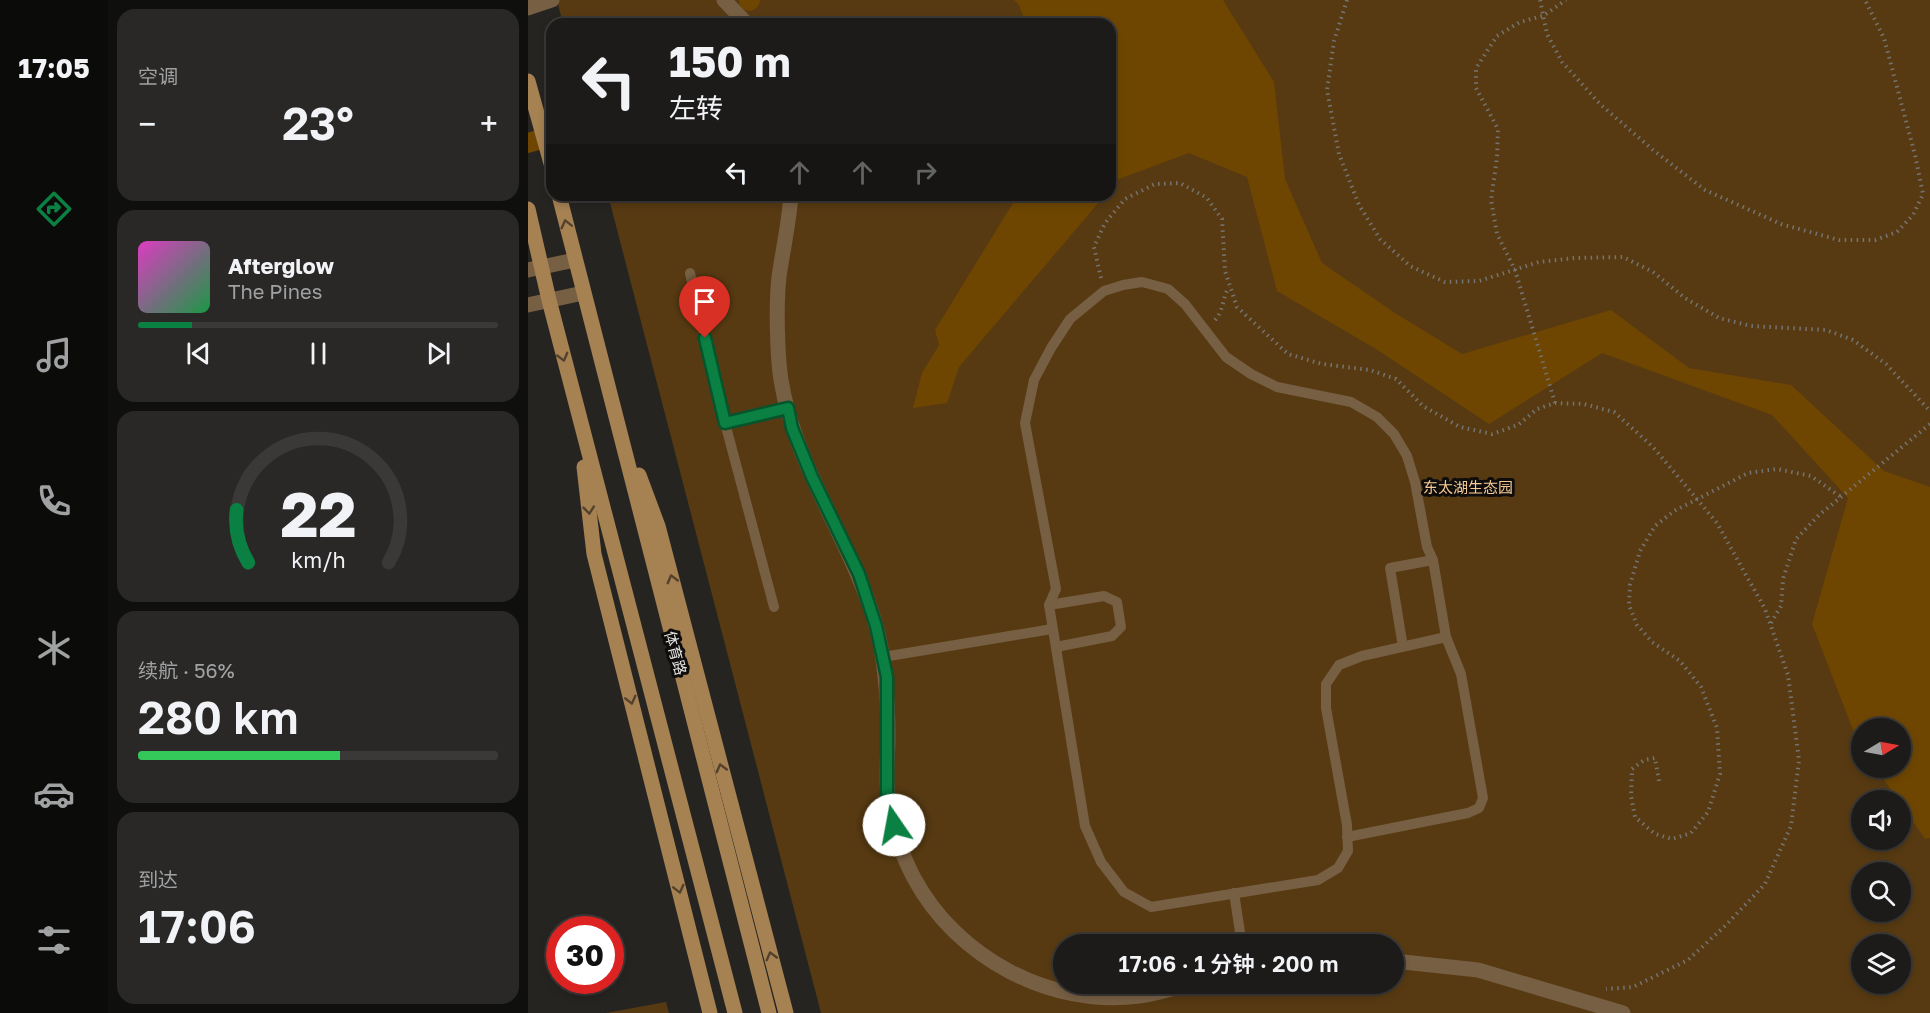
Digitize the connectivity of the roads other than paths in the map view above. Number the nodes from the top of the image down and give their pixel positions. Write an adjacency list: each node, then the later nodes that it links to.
1 (724, 0): 2 (street)
2 (741, 18)
3 (528, 81): 4 (main road)
4 (546, 146)
5 (560, 201): 8 (main road, 体育路, one-way to 5)
6 (791, 201): 15 (street)
7 (528, 209): 9 (main road)
8 (575, 260): 9 (street); 11 (main road, 体育路)
9 (534, 268): 12 (main road)
10 (690, 273): 17 (lane)
11 (583, 293): 12 (street); 14 (main road, 体育路)
12 (549, 300): 13 (street); 16 (main road, one-way to 16)
13 (528, 305)
14 (610, 396): 35 (main road, 体育路); 36 (main road, one-way to 14)
15 (788, 408): 17 (lane); 25 (street)
16 (577, 410): 33 (main road, one-way to 33); 34 (main road)
17 (725, 423): 20 (lane)
18 (1433, 560): 19 (lane); 22 (lane); 23 (lane)
19 (1049, 605): 21 (lane); 24 (lane)
20 (774, 607)
21 (1053, 629): 24 (lane); 25 (lane)
22 (1446, 637): 23 (lane); 26 (lane)
23 (1403, 646): 26 (lane)
24 (1056, 647): 27 (lane)
25 (883, 657): 30 (street)
26 (1347, 837): 27 (lane)
27 (1234, 894): 28 (lane)
28 (1240, 934)
29 (1404, 962): 37 (street)
30 (1053, 988)
31 (1078, 994): 32 (street)
32 (1148, 994)
33 (710, 1013)
34 (735, 1013)
35 (769, 1013)
36 (786, 1013)
37 (1623, 1013)

